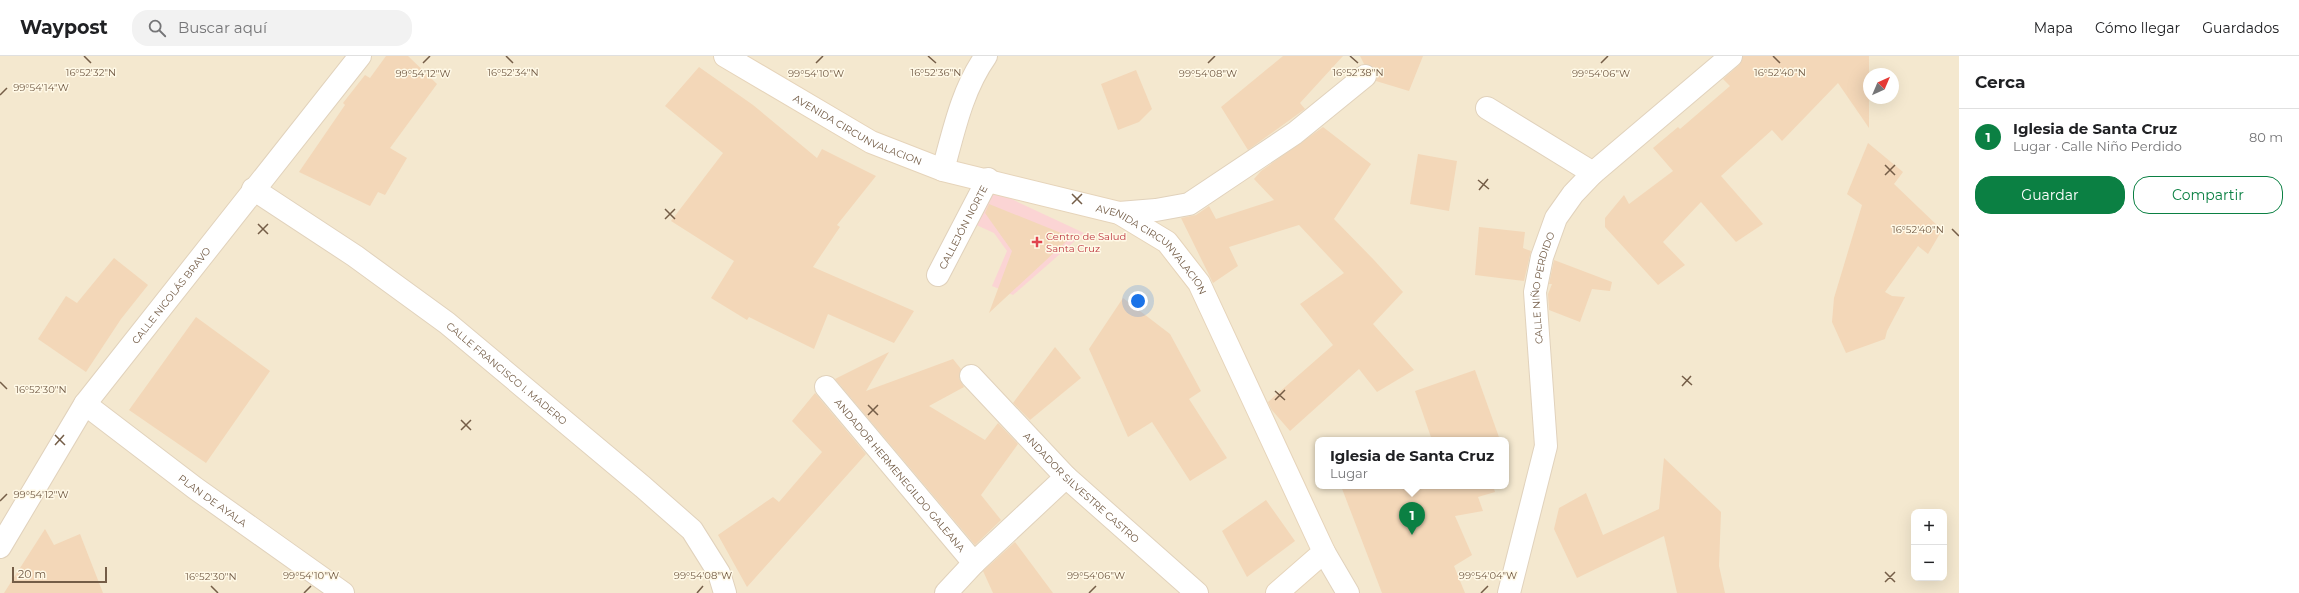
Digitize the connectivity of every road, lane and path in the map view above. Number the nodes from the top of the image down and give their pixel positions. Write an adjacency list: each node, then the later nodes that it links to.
1 (360, 56): 10 (street, CALLE NICOLÁS BRAVO)
2 (725, 56): 7 (street, AVENIDA CIRCUNVALACION)
3 (986, 56): 7 (street)
4 (1731, 56): 8 (street, CALLE NIÑO PERDIDO)
5 (1365, 76): 11 (street)
6 (1487, 108): 8 (street)
7 (943, 170): 9 (street, AVENIDA CIRCUNVALACION)
8 (1593, 173): 26 (street, CALLE NIÑO PERDIDO)
9 (988, 179): 11 (street, AVENIDA CIRCUNVALACION); 12 (street, CALLEJÓN NORTE)
10 (253, 189): 15 (street, CALLE NICOLÁS BRAVO); 21 (street, CALLE FRANCISCO I. MADERO)
11 (1119, 213): 18 (street, AVENIDA CIRCUNVALACION)
12 (938, 275)
13 (971, 376): 16 (street, ANDADOR SILVESTRE CASTRO)
14 (826, 387): 19 (street, ANDADOR HERMENEGILDO GALEANA)
15 (85, 404): 17 (street, CALLE NICOLÁS BRAVO); 20 (street, PLAN DE AYALA)
16 (1066, 477): 19 (street); 23 (street, ANDADOR SILVESTRE CASTRO)
17 (0, 548)
18 (1324, 552): 24 (street); 25 (street)
19 (974, 563): 22 (street)
20 (343, 593)
21 (725, 593)
22 (946, 593)
23 (1198, 593)
24 (1277, 593)
25 (1348, 593)
26 (1509, 593)

